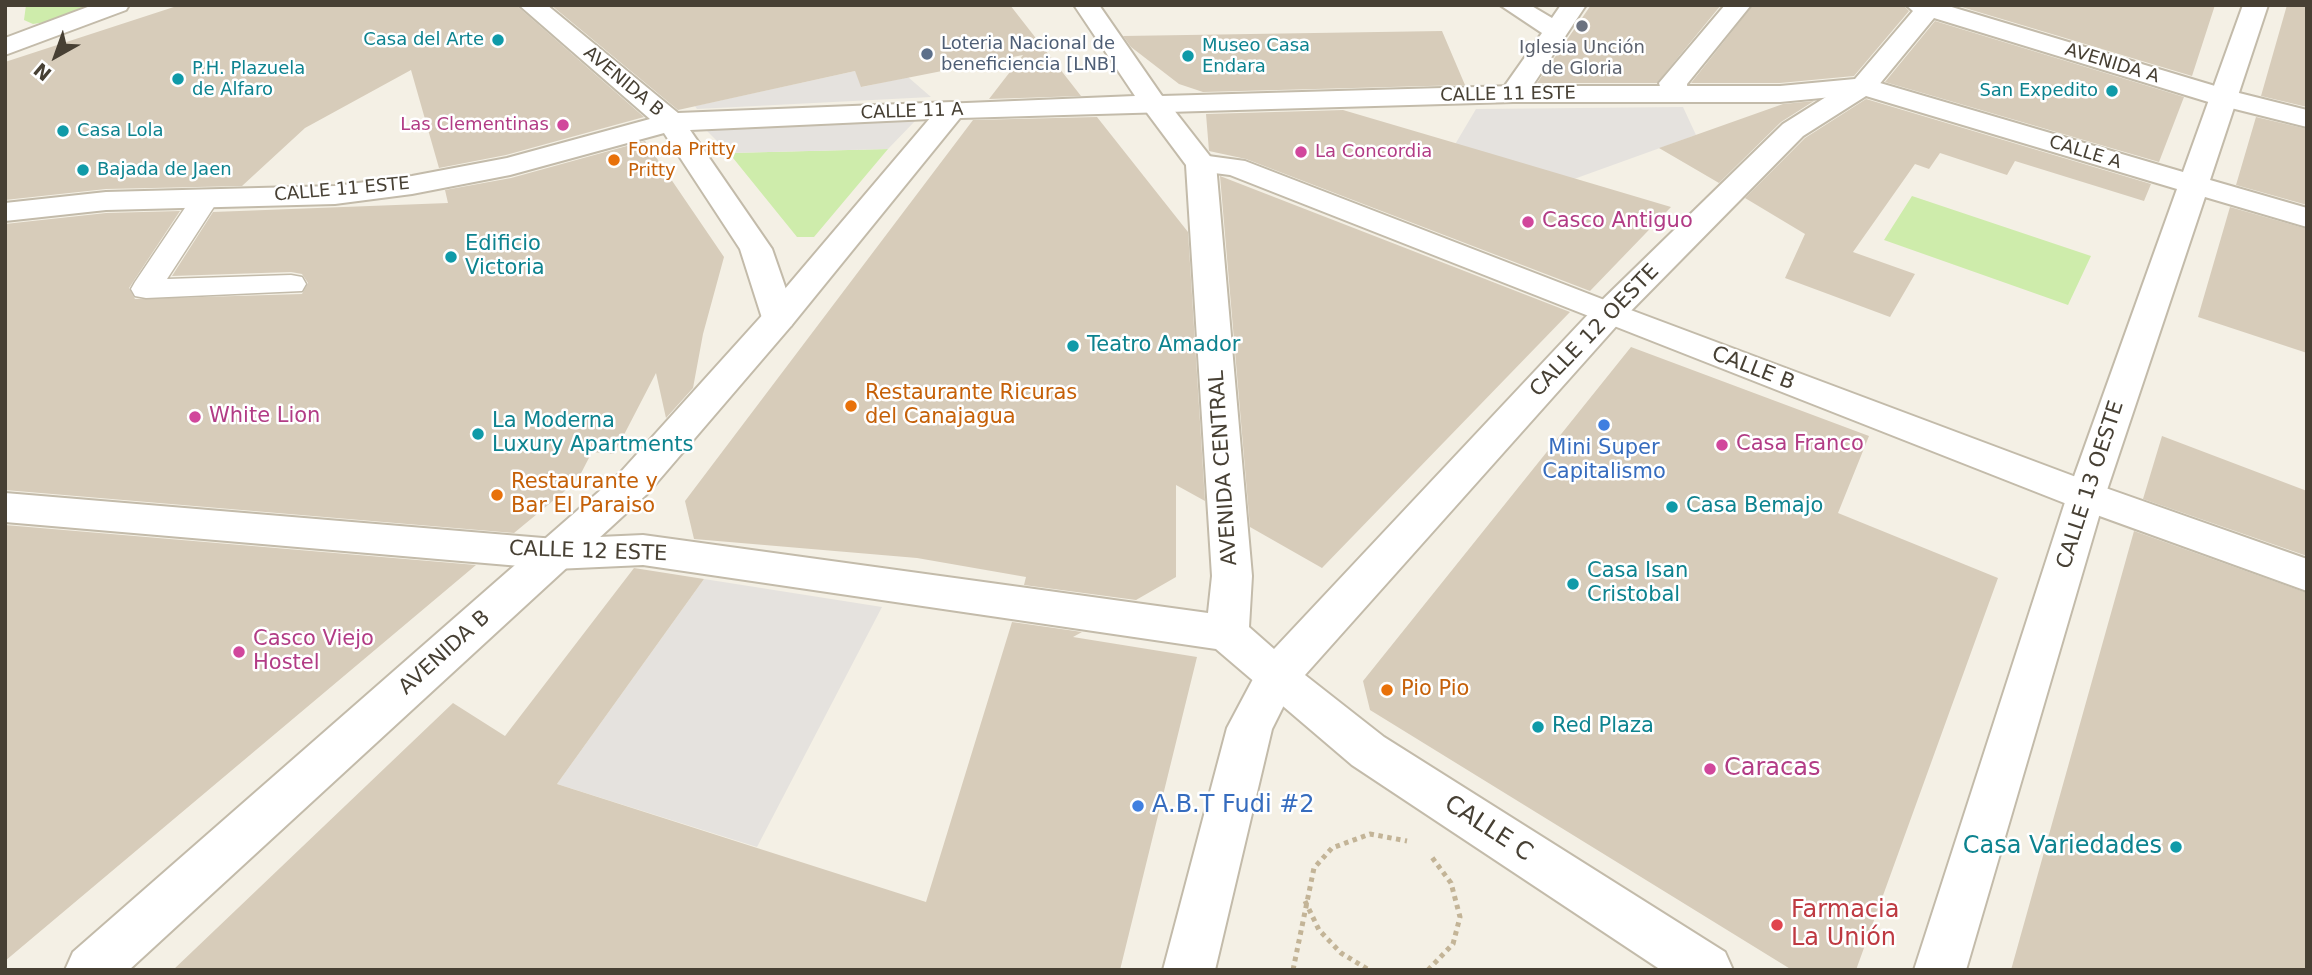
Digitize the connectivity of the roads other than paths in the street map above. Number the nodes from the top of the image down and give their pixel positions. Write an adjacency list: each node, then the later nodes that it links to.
1 (117, 5): 10 (street)
2 (1086, 5): 15 (street)
3 (1512, 5): 9 (street)
4 (1574, 5): 9 (street)
5 (1738, 5): 13 (street)
6 (2256, 5): 14 (street, CALLE 13 OESTE)
7 (533, 6): 18 (street, AVENIDA B)
8 (1926, 7): 11 (street, CALLE 12 OESTE); 14 (street, AVENIDA A)
9 (1554, 30): 12 (street)
10 (5, 47)
11 (1863, 86): 13 (street, CALLE 11 ESTE); 20 (street, CALLE A); 25 (street, CALLE 12 OESTE)
12 (1513, 94): 13 (street, CALLE 11 ESTE); 15 (street, CALLE 11 ESTE)
13 (1674, 94)
14 (2225, 98): 17 (street, AVENIDA A); 20 (street, CALLE 13 OESTE)
15 (1153, 102): 16 (street, CALLE 11 A); 19 (street)
16 (952, 110): 18 (street, CALLE 11 A); 26 (street, AVENIDA B)
17 (2307, 119)
18 (671, 122): 21 (street, CALLE 11 ESTE); 26 (street, AVENIDA B)
19 (1201, 164): 25 (street, CALLE B); 31 (street, AVENIDA CENTRAL)
20 (2193, 185): 23 (street, CALLE A); 27 (street, CALLE 13 OESTE)
21 (205, 199): 22 (street, CALLE 11 ESTE); 24 (lane)
22 (5, 212)
23 (2307, 218)
24 (291, 284)
25 (1608, 314): 27 (street, CALLE B); 32 (street, CALLE 12 OESTE)
26 (779, 318): 29 (street, AVENIDA B)
27 (2086, 496): 30 (street, CALLE B); 36 (street, CALLE 13 OESTE)
28 (5, 507): 29 (street, CALLE 12 ESTE)
29 (555, 554): 31 (street, CALLE 12 ESTE); 33 (street, AVENIDA B)
30 (2307, 575)
31 (1227, 633): 32 (street)
32 (1276, 677): 34 (street); 35 (street, CALLE C)
33 (91, 970)
34 (1189, 970)
35 (1707, 970)
36 (1940, 970)

